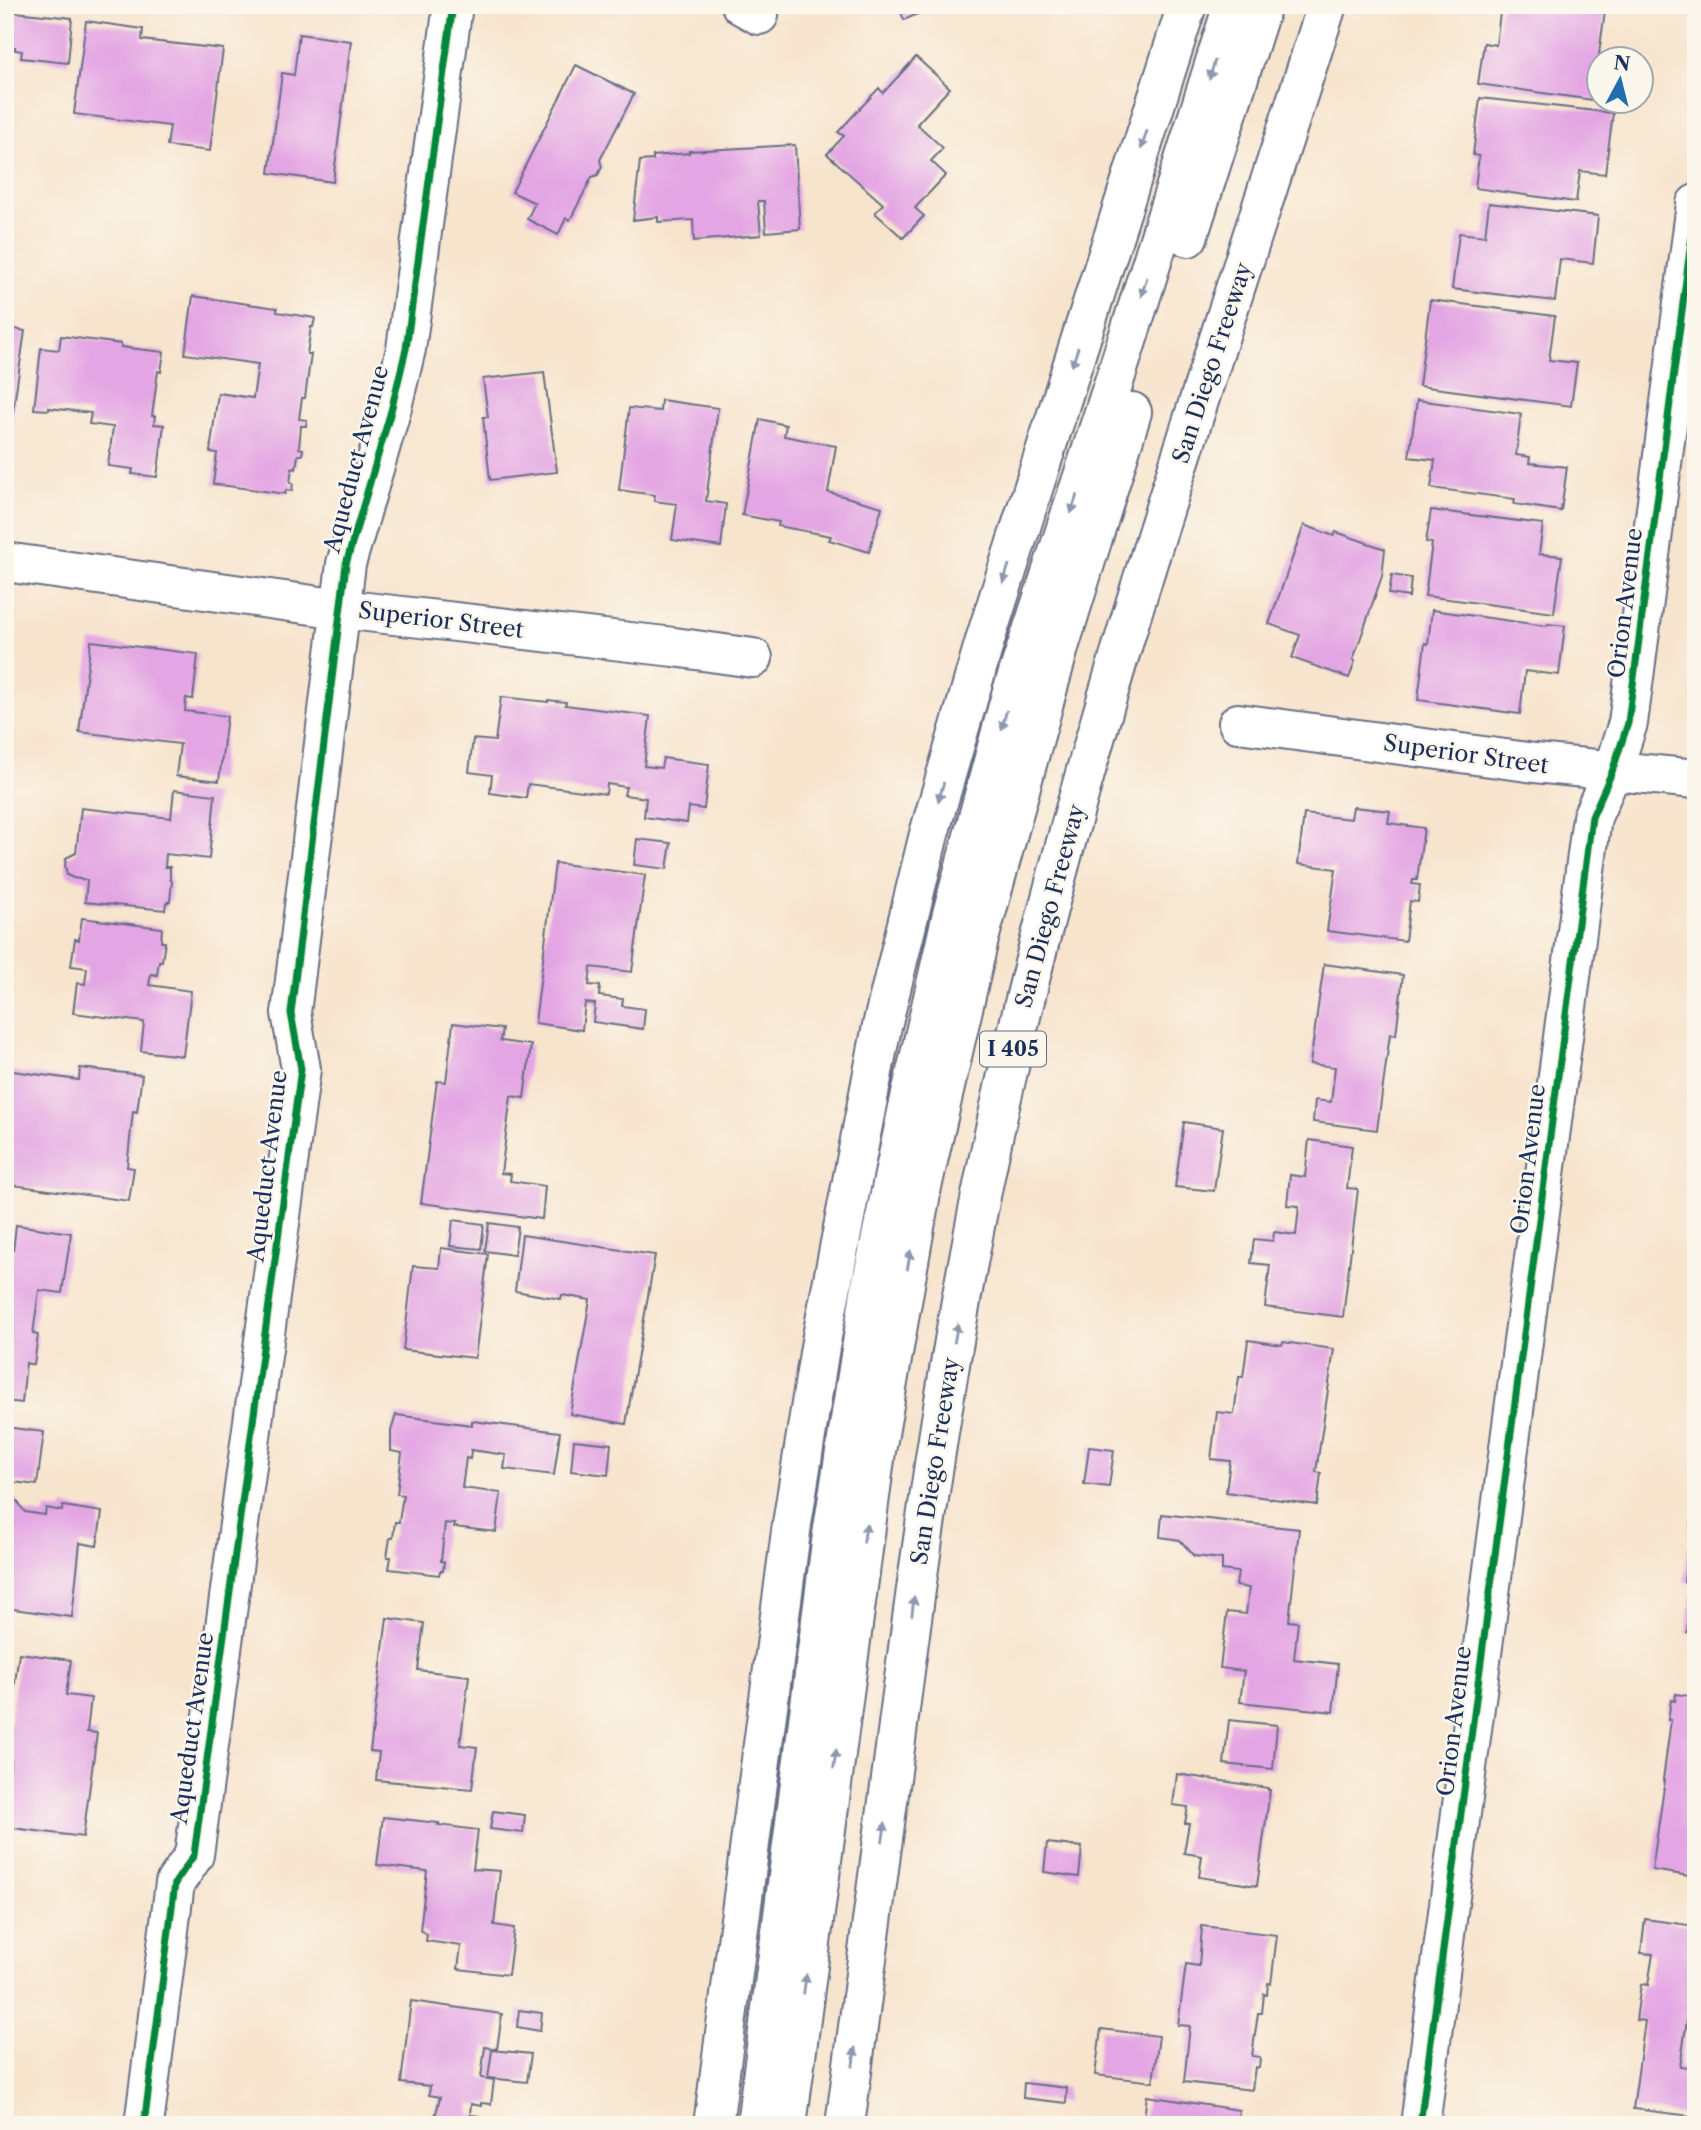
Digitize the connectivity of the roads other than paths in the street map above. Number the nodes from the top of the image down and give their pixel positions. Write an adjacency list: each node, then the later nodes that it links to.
1 (453, 5): 8 (main road, Aqueduct Avenue)
2 (1187, 5): 14 (main road, one-way to 14)
3 (1233, 5): 15 (main road, one-way to 15)
4 (1262, 5): 16 (main road, one-way to 4)
5 (1327, 5): 17 (main road, San Diego Freeway / I 405, one-way to 5)
6 (1696, 204): 11 (main road, Orion Avenue)
7 (5, 562): 8 (main road, Superior Street)
8 (341, 608): 9 (main road, Superior Street); 13 (main road, Aqueduct Avenue)
9 (753, 658)
10 (1238, 723): 11 (main road, Superior Street)
11 (1612, 772): 12 (main road, Superior Street); 18 (main road, Orion Avenue)
12 (1696, 779)
13 (144, 2125)
14 (713, 2125)
15 (756, 2125)
16 (787, 2125)
17 (845, 2125)
18 (1420, 2125)

